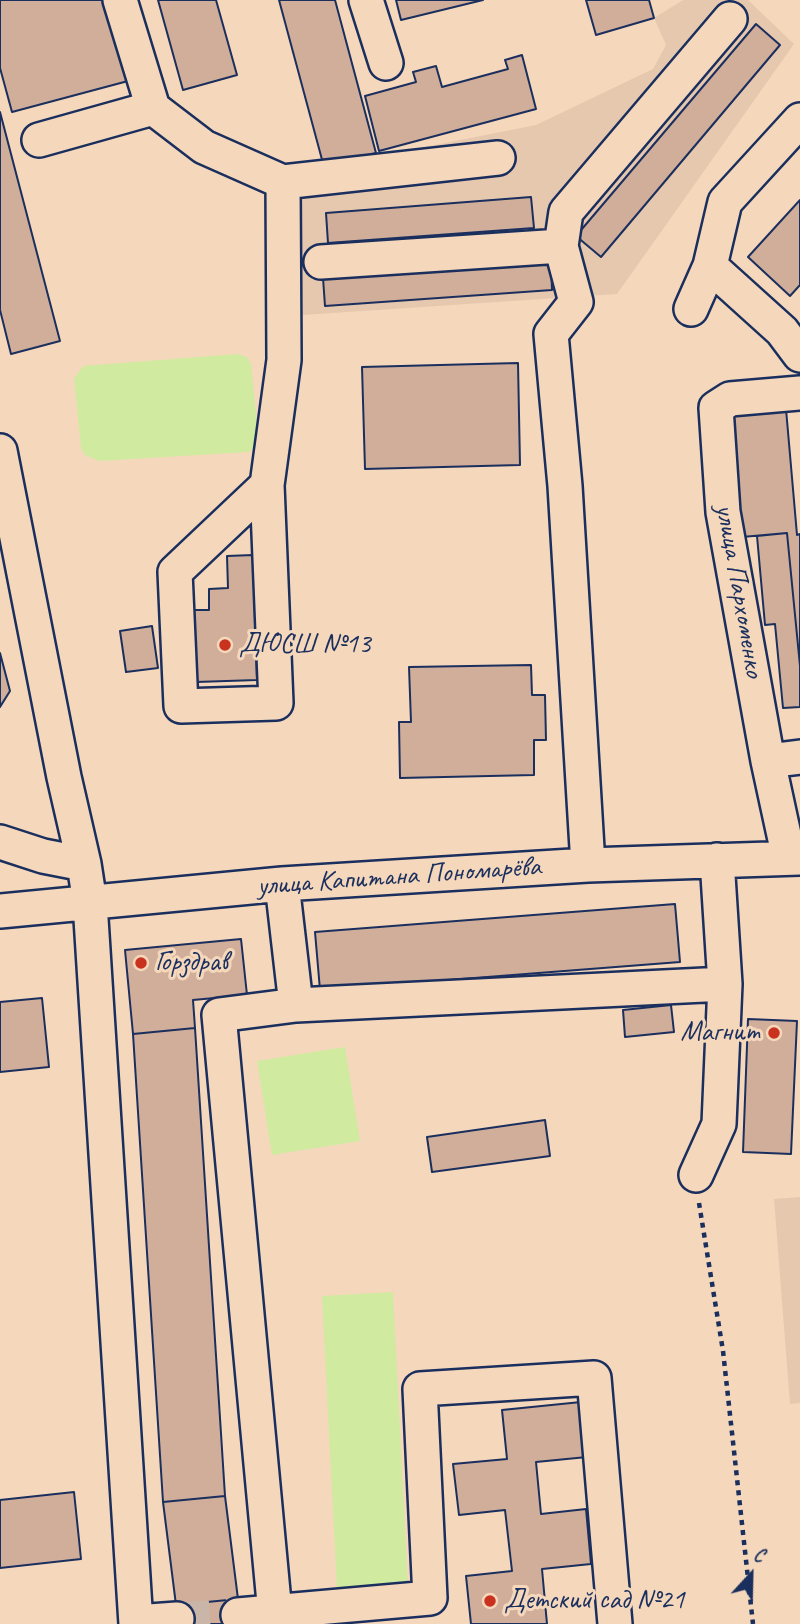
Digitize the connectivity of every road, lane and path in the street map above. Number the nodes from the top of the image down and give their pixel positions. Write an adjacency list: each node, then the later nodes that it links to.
1 (120, 0): 5 (street)
2 (366, 0): 4 (street)
3 (730, 19): 10 (street)
4 (386, 63)
5 (153, 108): 7 (street); 9 (street)
6 (800, 120): 12 (street)
7 (39, 140)
8 (498, 158): 9 (street)
9 (283, 182): 17 (street)
10 (561, 246): 11 (street); 23 (street)
11 (321, 262)
12 (710, 266): 13 (street); 14 (street)
13 (691, 309)
14 (800, 355)
15 (800, 393): 18 (street, улица Пархоменко)
16 (0, 451): 22 (street)
17 (267, 485): 17 (street)
18 (784, 759): 20 (street, улица Пархоменко)
19 (0, 842): 22 (street)
20 (794, 858): 21 (street, улица Капитана Пономарёва)
21 (717, 860): 23 (street, улица Капитана Пономарёва); 27 (street)
22 (84, 864): 25 (street)
23 (588, 865): 24 (street, улица Капитана Пономарёва)
24 (282, 884): 25 (street, улица Капитана Пономарёва); 28 (street)
25 (89, 904): 26 (street, улица Капитана Пономарёва); 34 (street)
26 (0, 911)
27 (725, 984): 28 (street); 29 (street)
28 (296, 1005): 32 (street)
29 (696, 1175): 36 (path)
30 (432, 1611): 32 (street); 35 (street)
31 (238, 1615): 32 (street)
32 (275, 1618)
33 (177, 1619): 34 (street)
34 (136, 1623)
35 (615, 1624)
36 (753, 1624)

